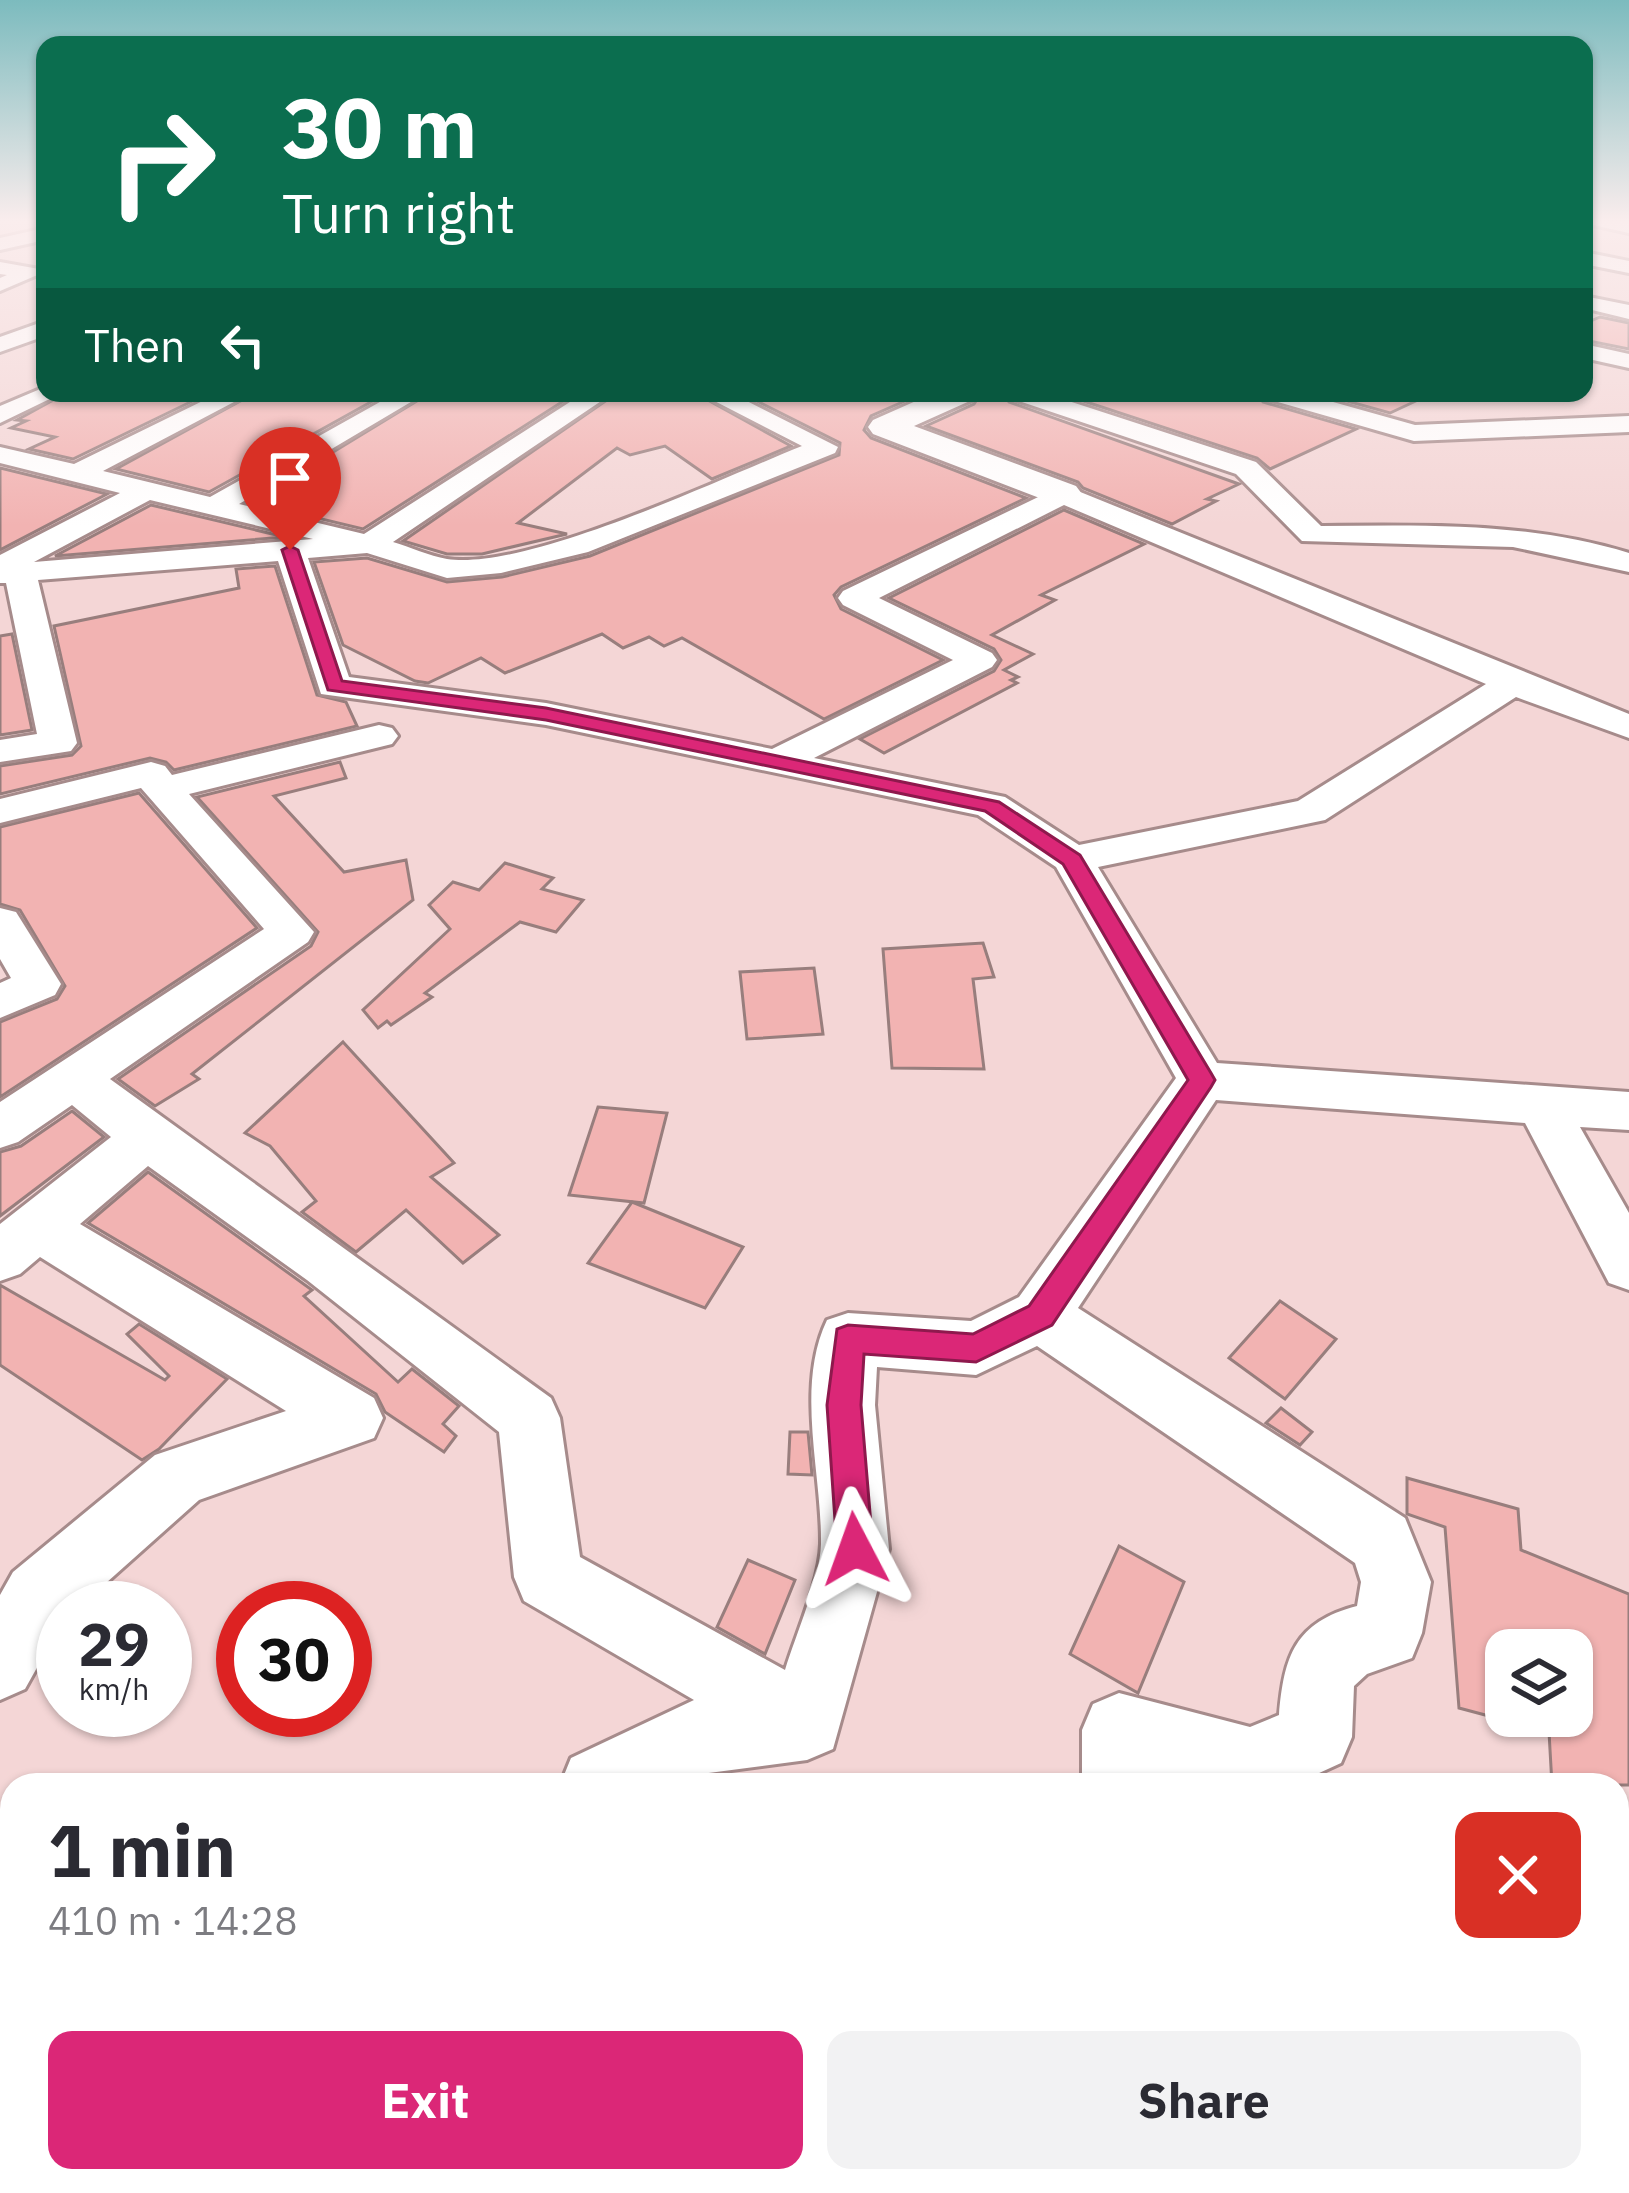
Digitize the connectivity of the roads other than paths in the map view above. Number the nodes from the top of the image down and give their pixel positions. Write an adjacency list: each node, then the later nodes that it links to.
1 (36, 331): 2 (street)
2 (0, 345)
3 (1593, 353): 4 (street)
4 (1629, 362)
5 (36, 399): 14 (street)
6 (221, 402): 17 (street)
7 (398, 402): 20 (street)
8 (587, 402): 21 (street)
9 (730, 402): 21 (street)
10 (942, 402): 19 (street)
11 (1046, 402): 23 (street)
12 (1305, 402): 15 (street)
13 (1548, 402): 15 (street)
14 (0, 416)
15 (1629, 423)
16 (0, 455): 17 (street)
17 (76, 474): 18 (street)
18 (145, 491): 20 (street); 24 (street)
19 (1063, 494): 25 (street); 29 (street)
20 (213, 507): 21 (street)
21 (369, 544): 22 (street)
22 (290, 550): 24 (street); 29 (street)
23 (1629, 563)
24 (7, 571): 28 (street)
25 (1513, 683): 26 (street); 32 (street)
26 (1629, 727)
27 (379, 736): 30 (street)
28 (0, 751)
29 (776, 762): 32 (street)
30 (162, 789): 31 (street); 35 (street)
31 (0, 811)
32 (1072, 860): 36 (street)
33 (0, 922): 34 (street)
34 (0, 1001)
35 (74, 1078): 39 (street); 40 (street)
36 (1202, 1080): 37 (street); 43 (street)
37 (1542, 1105): 38 (street); 42 (street)
38 (1629, 1111)
39 (0, 1128)
40 (147, 1137): 41 (street); 45 (street)
41 (19, 1241): 44 (street)
42 (1629, 1266)
43 (1040, 1315): 45 (street); 47 (street)
44 (0, 1664)
45 (807, 1723): 46 (street)
46 (622, 1773)
47 (1120, 1773)

